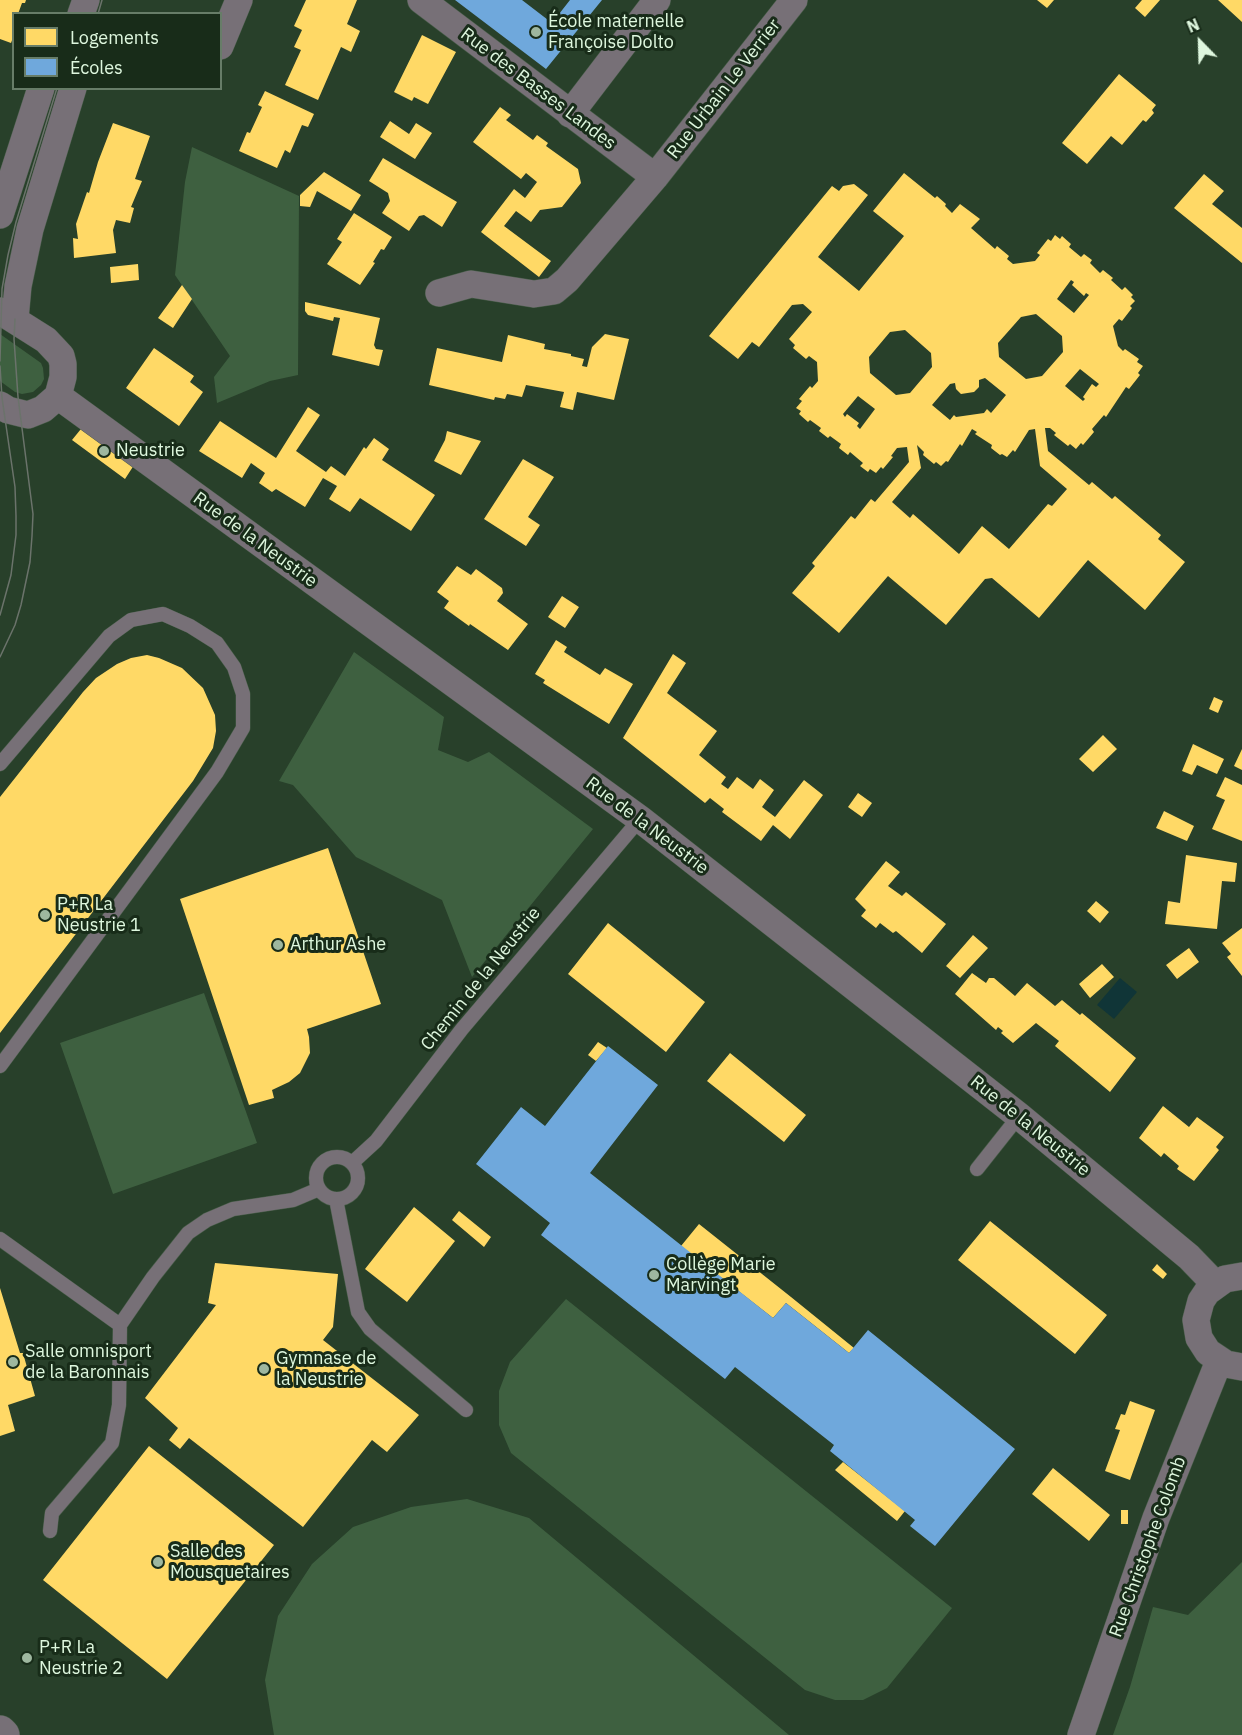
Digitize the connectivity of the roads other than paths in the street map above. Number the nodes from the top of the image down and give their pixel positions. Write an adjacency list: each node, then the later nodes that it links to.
1 (239, 0): 5 (street)
2 (421, 0): 8 (street, Rue des Basses Landes)
3 (657, 0): 8 (street)
4 (794, 0): 9 (street, Rue Urbain Le Verrier)
5 (222, 41)
6 (40, 90): 10 (street)
7 (72, 90): 12 (street)
8 (570, 114): 9 (street, Rue des Basses Landes)
9 (655, 177): 11 (street, Rue Urbain Le Verrier)
10 (0, 215)
11 (439, 294)
12 (7, 315): 13 (street)
13 (58, 396): 14 (street); 16 (street, Rue de la Neustrie)
14 (0, 405)
15 (0, 764): 17 (lane)
16 (640, 819): 18 (street, Rue de la Neustrie); 19 (lane, Chemin de la Neustrie)
17 (0, 1066)
18 (1020, 1116): 20 (lane); 25 (street, Rue de la Neustrie)
19 (352, 1163): 21 (lane); 22 (lane)
20 (977, 1169)
21 (319, 1189): 22 (lane); 26 (lane)
22 (336, 1199): 28 (lane)
23 (0, 1239): 26 (lane)
24 (1242, 1276): 25 (street)
25 (1215, 1284): 27 (street)
26 (120, 1325): 29 (lane)
27 (1231, 1364): 30 (street, Rue Christophe Colomb)
28 (466, 1410)
29 (50, 1532)
30 (1082, 1735)

